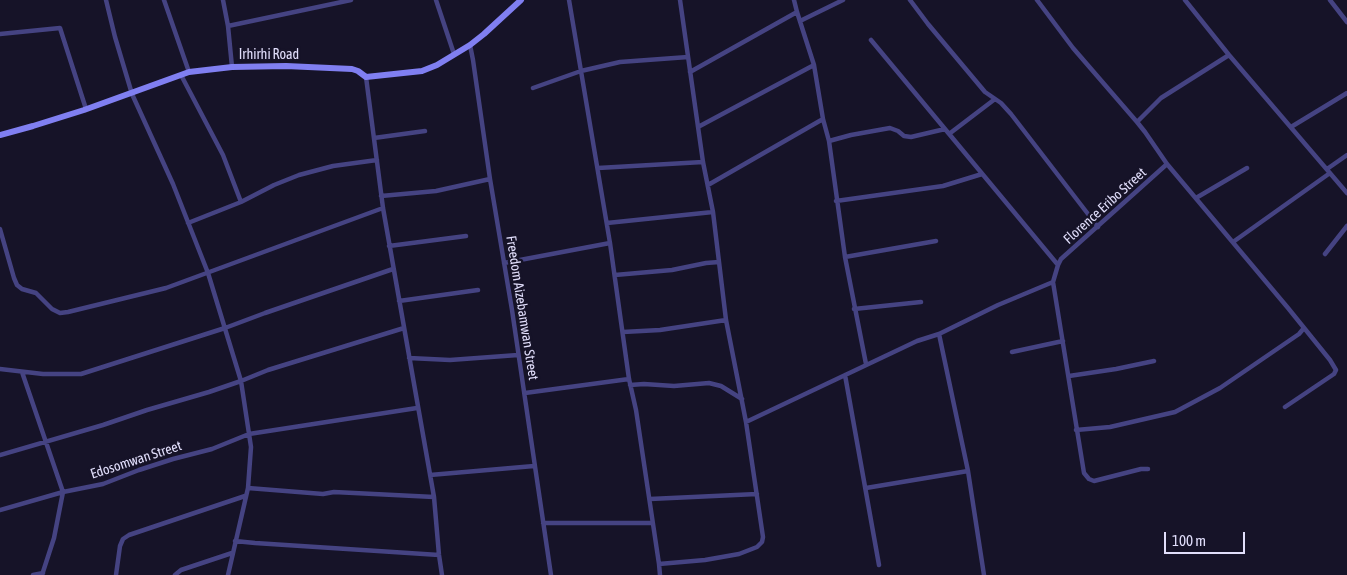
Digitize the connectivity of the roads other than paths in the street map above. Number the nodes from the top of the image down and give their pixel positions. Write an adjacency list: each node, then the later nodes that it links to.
1 (106, 0): 34 (street)
2 (164, 0): 28 (street)
3 (223, 0): 18 (street)
4 (351, 0): 18 (street)
5 (436, 0): 22 (street)
6 (521, 0): 21 (street, Irhirhi Road)
7 (569, 0): 27 (street)
8 (680, 0): 24 (street)
9 (794, 0): 15 (street)
10 (843, 0): 16 (street)
11 (910, 0): 35 (street)
12 (1037, 0): 38 (street)
13 (1186, 0): 23 (street)
14 (1330, 0): 17 (street)
15 (797, 12): 16 (street); 29 (street)
16 (800, 21): 25 (street)
17 (1347, 22)
18 (228, 26): 26 (street)
19 (0, 34): 36 (street)
20 (871, 40): 41 (street)
21 (470, 45): 22 (street, Irhirhi Road); 55 (street, Freedom Aizebamwan Street)
22 (454, 54): 31 (street, Irhirhi Road)
23 (1229, 55): 38 (street); 40 (street)
24 (688, 57): 27 (street); 29 (street)
25 (814, 65): 37 (street); 39 (street)
26 (232, 67): 28 (street, Irhirhi Road); 31 (street, Irhirhi Road)
27 (581, 71): 32 (street); 51 (street)
28 (189, 72): 30 (street, Irhirhi Road)
29 (690, 72): 39 (street)
30 (181, 76): 34 (street, Irhirhi Road); 61 (street)
31 (366, 77): 45 (street)
32 (533, 88)
33 (1347, 93): 40 (street)
34 (132, 94): 36 (street, Irhirhi Road); 64 (street)
35 (995, 99): 43 (street); 67 (street)
36 (86, 109): 44 (street, Irhirhi Road)
37 (823, 119): 46 (street); 56 (street)
38 (1137, 122): 50 (street)
39 (698, 127): 49 (street)
40 (1291, 127): 53 (street)
41 (944, 129): 43 (street); 46 (street)
42 (425, 131): 45 (street)
43 (949, 134): 54 (street)
44 (0, 135)
45 (374, 138): 48 (street)
46 (829, 141): 60 (street)
47 (1347, 155): 53 (street)
48 (376, 160): 58 (street); 61 (street)
49 (703, 162): 51 (street); 56 (street)
50 (1168, 164): 59 (street); 67 (street, Florence Eribo Street)
51 (598, 168): 65 (street)
52 (1247, 168): 59 (street)
53 (1329, 171): 57 (street); 71 (street)
54 (982, 174): 60 (street); 78 (street)
55 (490, 179): 58 (street); 76 (street, Freedom Aizebamwan Street)
56 (708, 186): 63 (street)
57 (1347, 193)
58 (381, 196): 62 (street)
59 (1196, 198): 71 (street)
60 (836, 201): 75 (street)
61 (241, 202): 64 (street)
62 (383, 208): 73 (street); 80 (street)
63 (713, 212): 65 (street); 77 (street)
64 (188, 223): 80 (street)
65 (607, 223): 72 (street)
66 (1347, 226): 74 (street)
67 (1098, 227): 78 (street, Florence Eribo Street)
68 (0, 229): 80 (street)
69 (466, 236): 73 (street)
70 (936, 241): 75 (street)
71 (1233, 242): 90 (street)
72 (610, 243): 76 (street); 81 (street)
73 (389, 246): 79 (street)
74 (1325, 254)
75 (845, 257): 86 (street)
76 (504, 262): 95 (street, Freedom Aizebamwan Street)
77 (719, 262): 81 (street); 87 (street)
78 (1058, 265): 82 (street)
79 (393, 268): 84 (street); 88 (street)
80 (208, 274): 88 (street)
81 (615, 275): 91 (street)
82 (1052, 282): 92 (street); 93 (street)
83 (478, 290): 84 (street)
84 (399, 301): 89 (street)
85 (921, 302): 86 (street)
86 (854, 309): 98 (street)
87 (726, 320): 91 (street); 107 (street)
88 (225, 328): 100 (street); 104 (street)
89 (404, 328): 96 (street); 104 (street)
90 (1304, 328): 108 (street); 111 (street)
91 (623, 332): 103 (street)
92 (939, 334): 98 (street); 117 (street)
93 (1062, 340): 94 (street); 102 (street)
94 (1012, 352)
95 (518, 355): 96 (street); 106 (street, Freedom Aizebamwan Street)
96 (409, 358): 109 (street)
97 (1154, 361): 102 (street)
98 (866, 364): 101 (street)
99 (0, 369): 100 (street)
100 (22, 372): 113 (street)
101 (845, 375): 110 (street); 120 (street)
102 (1068, 376): 111 (street)
103 (629, 379): 105 (street); 106 (street)
104 (241, 381): 112 (street); 113 (street)
105 (630, 385): 107 (street); 125 (street)
106 (524, 393): 115 (street, Freedom Aizebamwan Street)
107 (742, 399): 110 (street)
108 (1285, 407)
109 (417, 408): 112 (street, Edosomwan Street); 118 (street)
110 (746, 422): 122 (street)
111 (1076, 430): 116 (street)
112 (249, 434): 119 (street); 121 (street, Edosomwan Street)
113 (45, 441): 114 (street); 121 (street)
114 (0, 455)
115 (534, 466): 118 (street); 127 (street, Freedom Aizebamwan Street)
116 (1148, 469)
117 (968, 471): 120 (street); 142 (street)
118 (430, 475): 124 (street)
119 (248, 488): 123 (street); 124 (street)
120 (866, 488): 133 (street)
121 (63, 492): 126 (street, Edosomwan Street); 134 (street)
122 (758, 494): 125 (street); 132 (street)
123 (245, 496): 129 (street); 136 (street)
124 (434, 498): 131 (street)
125 (650, 500): 128 (street)
126 (0, 510)
127 (543, 523): 128 (street); 140 (street, Freedom Aizebamwan Street)
128 (653, 523): 132 (street)
129 (235, 541): 130 (street); 131 (street)
130 (232, 553): 137 (street); 138 (street)
131 (438, 556): 139 (street)
132 (659, 564): 141 (street)
133 (879, 564)
134 (43, 574): 135 (street)
135 (33, 575)
136 (116, 575)
137 (175, 575)
138 (228, 575)
139 (442, 575)
140 (550, 575)
141 (660, 575)
142 (984, 575)

